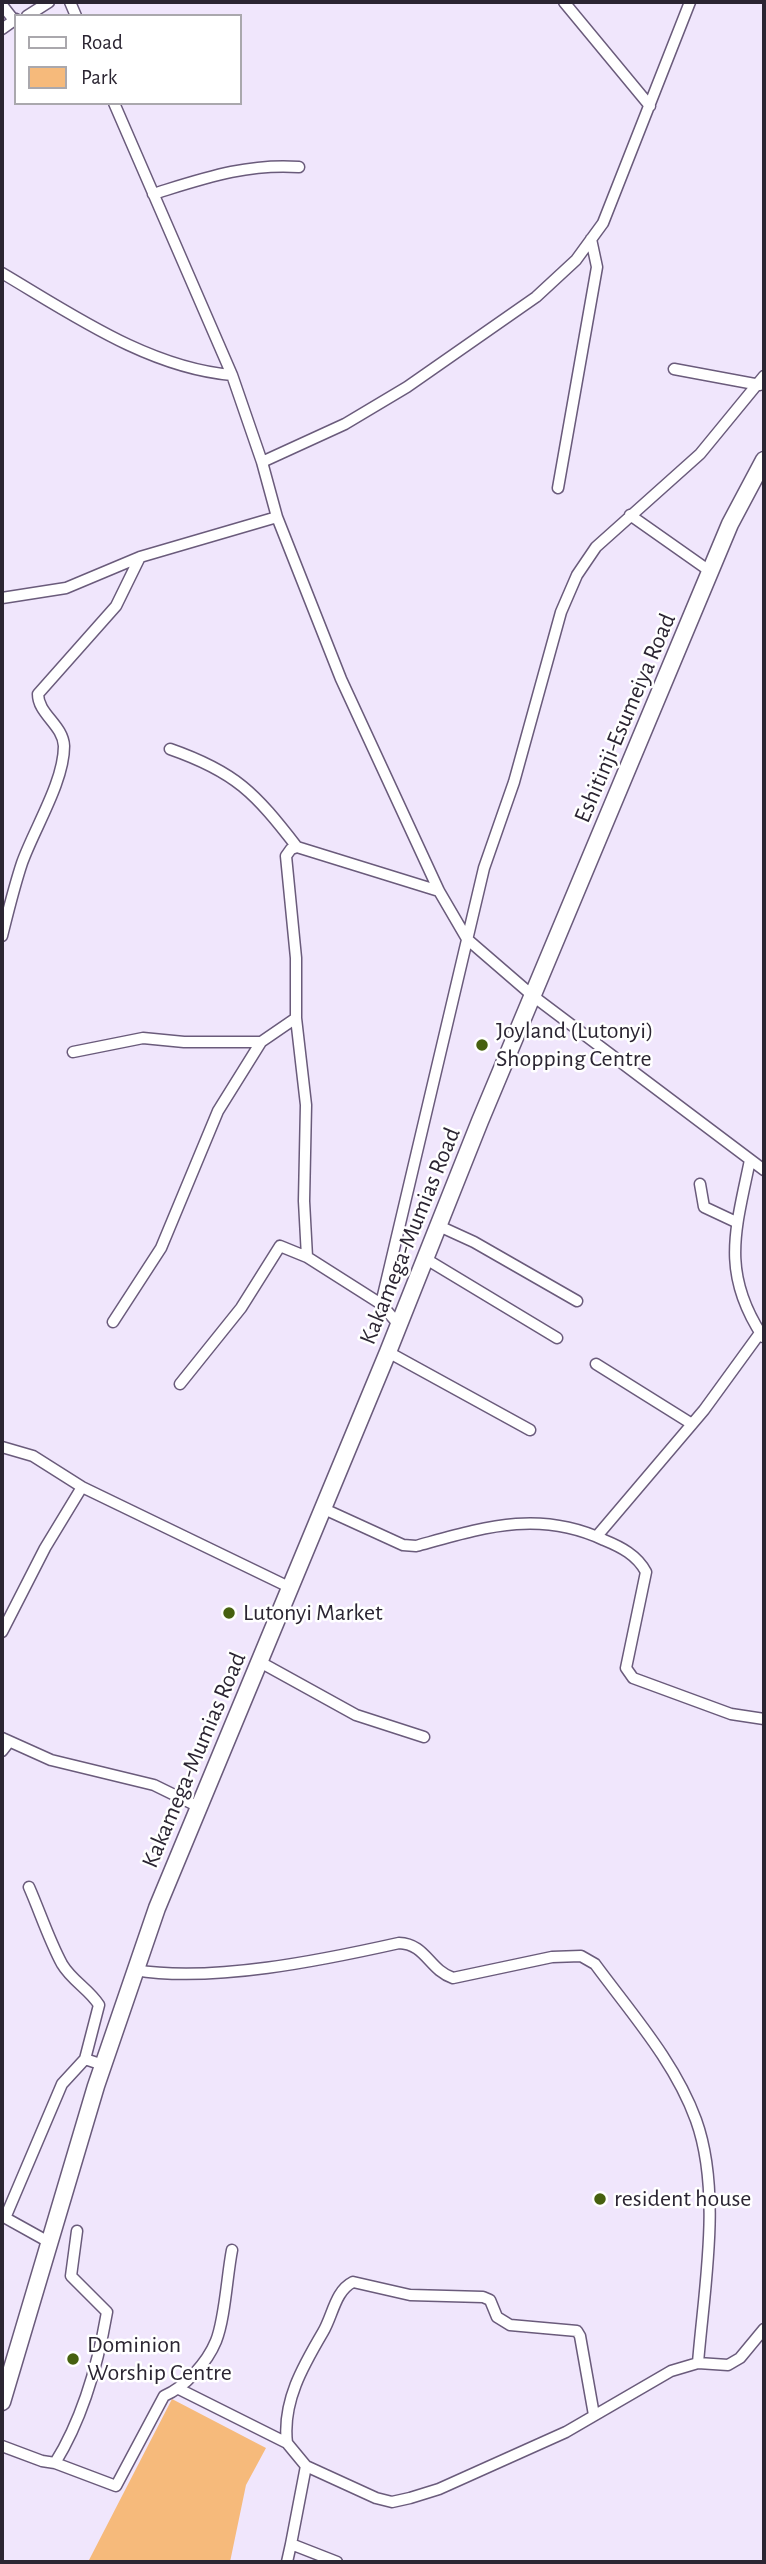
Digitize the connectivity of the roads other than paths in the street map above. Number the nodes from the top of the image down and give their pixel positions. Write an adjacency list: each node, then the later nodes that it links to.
1 (49, 2): 5 (street)
2 (564, 2): 9 (street)
3 (690, 2): 9 (street)
4 (2, 5): 6 (street)
5 (30, 14)
6 (14, 19): 7 (street)
7 (2, 29)
8 (115, 105): 11 (street)
9 (650, 106): 12 (street)
10 (299, 167): 11 (street)
11 (153, 194): 15 (street)
12 (591, 239): 19 (street); 20 (street)
13 (2, 274): 15 (street)
14 (674, 369): 17 (street)
15 (232, 375): 19 (street)
16 (764, 376): 17 (street)
17 (761, 385): 21 (street)
18 (764, 460): 24 (highway, Eshitinji-Esumeiya Road)
19 (262, 462): 22 (street)
20 (558, 488)
21 (630, 515): 24 (street); 30 (street)
22 (276, 517): 23 (street); 28 (street)
23 (141, 558): 25 (street); 29 (street)
24 (711, 572): 31 (highway, Eshitinji-Esumeiya Road)
25 (2, 598)
26 (170, 749): 27 (street)
27 (297, 847): 28 (street); 32 (street)
28 (439, 891): 30 (street)
29 (2, 936)
30 (467, 939): 31 (street); 43 (street)
31 (533, 996): 35 (street); 39 (highway, Kakamega-Mumias Road)
32 (296, 1018): 33 (street); 40 (street)
33 (261, 1042): 34 (street); 44 (street)
34 (73, 1052)
35 (750, 1160): 36 (street); 38 (street)
36 (764, 1170)
37 (700, 1184): 38 (street)
38 (736, 1222): 46 (street)
39 (439, 1226): 41 (highway, Kakamega-Mumias Road); 42 (street)
40 (307, 1257): 43 (street); 50 (street)
41 (426, 1259): 45 (highway, Kakamega-Mumias Road); 47 (street)
42 (577, 1301)
43 (381, 1304): 45 (street)
44 (113, 1322)
45 (399, 1325): 48 (highway, Kakamega-Mumias Road)
46 (762, 1336): 51 (street)
47 (557, 1338)
48 (388, 1352): 52 (street); 55 (highway, Kakamega-Mumias Road)
49 (596, 1364): 51 (street)
50 (180, 1384)
51 (691, 1424): 56 (street)
52 (530, 1430)
53 (2, 1447): 54 (street)
54 (82, 1487): 57 (street); 58 (street)
55 (322, 1508): 56 (street); 57 (highway, Kakamega-Mumias Road)
56 (597, 1536): 60 (street)
57 (291, 1588): 59 (highway, Kakamega-Mumias Road)
58 (2, 1632)
59 (260, 1662): 61 (street); 64 (highway, Kakamega-Mumias Road)
60 (764, 1719)
61 (424, 1737)
62 (6, 1740): 63 (street); 64 (street)
63 (2, 1751)
64 (199, 1807): 66 (highway, Kakamega-Mumias Road)
65 (29, 1887): 67 (street)
66 (135, 1970): 68 (highway, Kakamega-Mumias Road); 74 (street)
67 (85, 2059): 68 (street); 69 (street)
68 (103, 2065): 71 (highway, Kakamega-Mumias Road)
69 (4, 2217): 71 (street)
70 (77, 2231): 80 (street)
71 (47, 2241): 76 (highway, Kakamega-Mumias Road)
72 (232, 2250): 75 (street)
73 (764, 2329): 74 (street)
74 (698, 2363): 77 (street)
75 (179, 2389): 78 (street); 80 (street)
76 (2, 2402)
77 (594, 2415): 78 (street); 81 (street)
78 (288, 2443): 81 (street)
79 (2, 2446): 80 (street)
80 (55, 2463)
81 (306, 2466): 82 (street)
82 (291, 2544): 83 (street); 84 (street)
83 (287, 2562)
84 (337, 2562)

